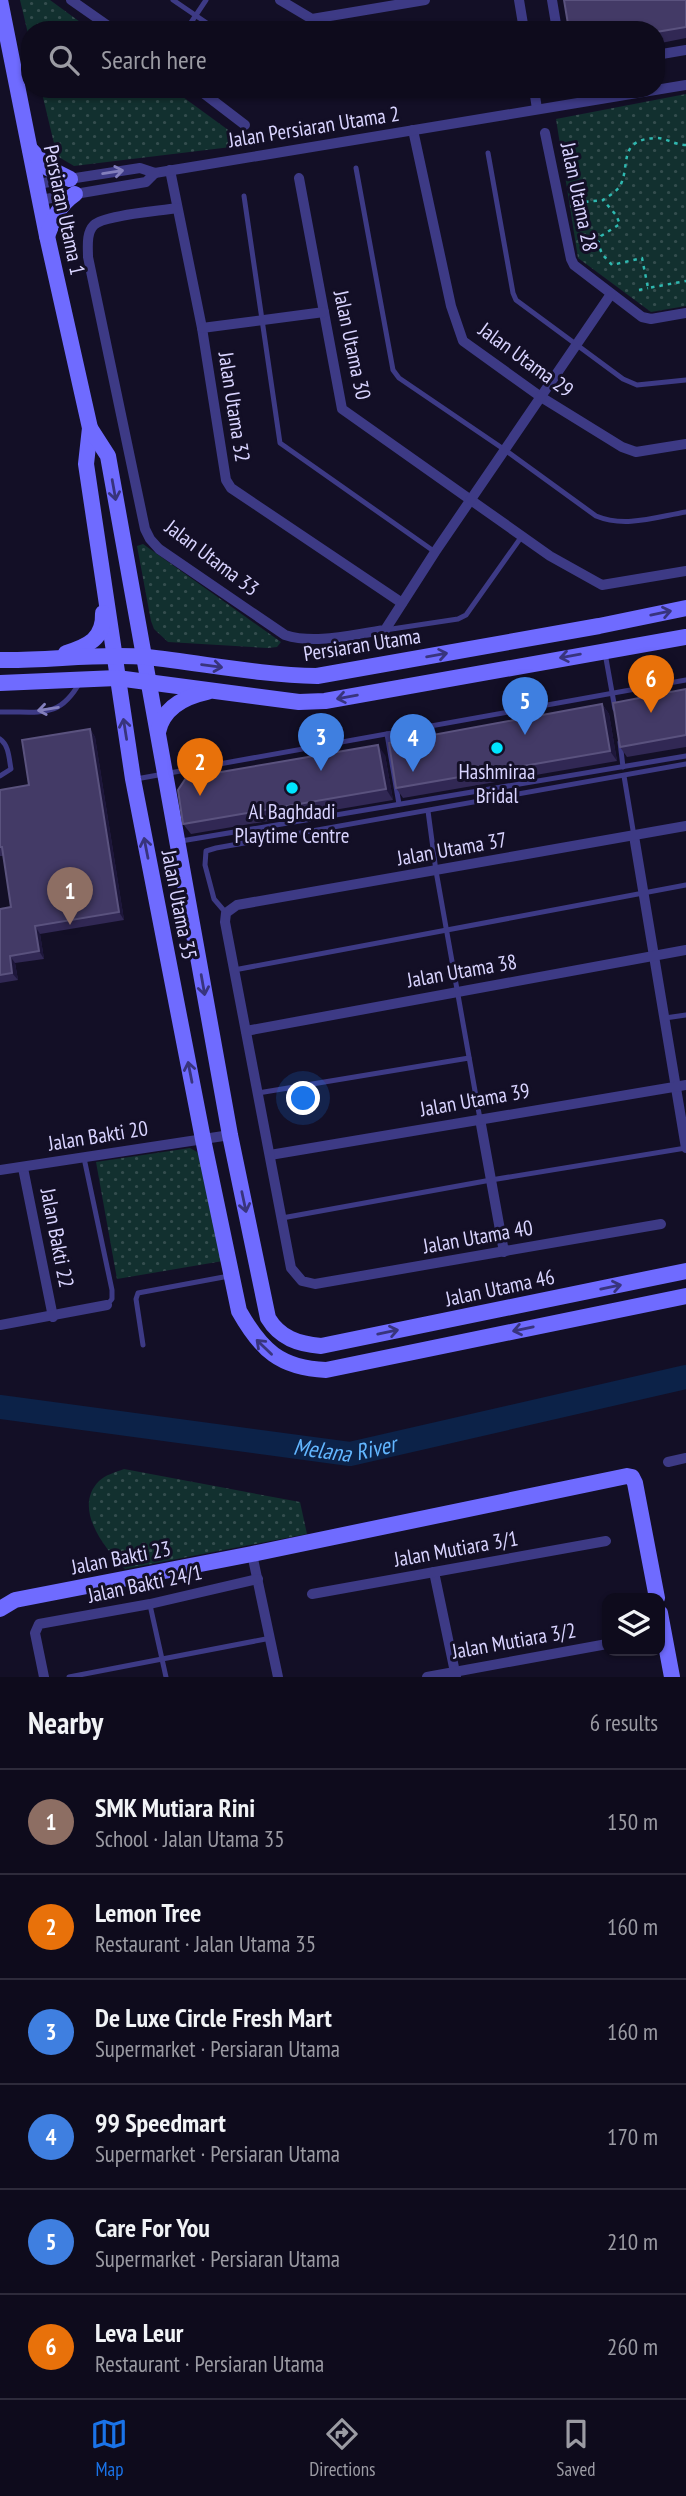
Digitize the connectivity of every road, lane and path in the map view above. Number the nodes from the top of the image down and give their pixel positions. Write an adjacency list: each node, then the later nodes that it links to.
1 (0, 0): 27 (street, Persiaran Utama 1)
2 (71, 0): 11 (street)
3 (173, 0): 10 (lane)
4 (206, 0): 10 (lane)
5 (280, 0): 6 (street)
6 (425, 0)
7 (519, 0): 14 (street)
8 (552, 4): 9 (lane)
9 (565, 5)
10 (196, 15): 12 (lane); 13 (lane)
11 (101, 21)
12 (192, 21)
13 (204, 21)
14 (522, 21)
15 (686, 50): 16 (street)
16 (665, 54)
17 (686, 85): 18 (street, Jalan Persiaran Utama 2)
18 (665, 88)
19 (210, 98): 23 (street)
20 (535, 98): 22 (street)
21 (605, 98): 22 (street, Jalan Persiaran Utama 2)
22 (537, 109): 24 (street, Jalan Persiaran Utama 2)
23 (246, 125)
24 (413, 130): 30 (street, Jalan Persiaran Utama 2); 49 (street, Jalan Utama 29)
25 (545, 133): 42 (street, Jalan Utama 28)
26 (686, 145): 35 (path)
27 (30, 149): 32 (street); 33 (street, Persiaran Utama 1)
28 (488, 153): 47 (lane)
29 (356, 168): 52 (lane)
30 (170, 170): 32 (street, Jalan Persiaran Utama 2); 37 (street, Jalan Utama 32)
31 (299, 178): 43 (street, Jalan Utama 30)
32 (72, 186): 33 (street, Jalan Persiaran Utama 2); 33 (street, Jalan Persiaran Utama 2); 38 (street)
33 (38, 192): 38 (street, Persiaran Utama 1)
34 (244, 196): 45 (lane)
35 (603, 200): 36 (path); 40 (path)
36 (585, 202)
37 (177, 208): 46 (street, Jalan Utama 32); 61 (street, Jalan Utama 33)
38 (47, 236): 50 (street, Persiaran Utama 1)
39 (686, 281): 40 (path)
40 (648, 288): 41 (path)
41 (639, 290)
42 (611, 295): 44 (street, Jalan Utama 28); 47 (street)
43 (324, 312): 45 (street); 53 (street, Jalan Utama 30)
44 (686, 313)
45 (263, 320): 46 (street); 56 (lane)
46 (202, 328): 59 (street, Jalan Utama 32)
47 (577, 344): 48 (lane); 49 (street)
48 (686, 380)
49 (541, 397): 51 (street, Jalan Utama 29); 52 (street)
50 (90, 428): 57 (street, Persiaran Utama 1); 65 (street, Persiaran Utama 1, one-way to 65)
51 (686, 444)
52 (505, 450): 53 (street); 54 (lane)
53 (470, 500): 55 (street, Jalan Utama 30); 56 (street)
54 (686, 512)
55 (522, 536): 58 (street, Jalan Utama 30); 61 (lane, Jalan Utama 33)
56 (435, 552): 59 (street)
57 (99, 554): 64 (street, Persiaran Utama 1); 67 (street)
58 (686, 571)
59 (402, 603): 61 (street)
60 (686, 608): 65 (street, Persiaran Utama, one-way to 60)
61 (385, 630)
62 (686, 637): 63 (street)
63 (604, 650): 73 (street, one-way to 73); 74 (lane)
64 (114, 656): 65 (street, Persiaran Utama); 67 (street, Persiaran Utama); 68 (street, Persiaran Utama 1)
65 (145, 657): 71 (street, Persiaran Utama 1)
66 (0, 660): 67 (street, Persiaran Utama)
67 (40, 661)
68 (117, 678): 69 (street); 71 (street); 87 (street, Jalan Utama 35, one-way to 68)
69 (82, 679): 72 (street); 75 (lane, one-way to 75)
70 (686, 680): 74 (lane)
71 (149, 681): 73 (street); 78 (street, Jalan Utama 35)
72 (0, 683)
73 (214, 690): 78 (street)
74 (613, 693): 76 (lane); 79 (lane)
75 (0, 712)
76 (616, 718)
77 (618, 730): 83 (lane)
78 (158, 732): 84 (street, Jalan Utama 35)
79 (387, 734): 84 (lane); 88 (lane)
80 (0, 739): 85 (lane)
81 (686, 756): 83 (lane)
82 (686, 764): 86 (lane)
83 (623, 767): 88 (lane)
84 (165, 773): 87 (lane); 92 (street, Jalan Utama 35)
85 (0, 776)
86 (624, 776): 89 (lane); 91 (lane)
87 (133, 779): 110 (street, Jalan Utama 35, one-way to 87)
88 (399, 804): 92 (lane)
89 (428, 811): 93 (lane); 96 (lane)
90 (686, 826): 91 (street, Jalan Utama 37)
91 (634, 836): 93 (street, Jalan Utama 37); 95 (street)
92 (178, 842): 109 (street, Jalan Utama 35, one-way to 109)
93 (436, 871): 96 (street, Jalan Utama 37); 97 (lane)
94 (686, 886): 95 (lane)
95 (644, 892): 97 (lane); 99 (street)
96 (226, 913): 100 (street)
97 (447, 931): 100 (lane); 101 (lane)
98 (686, 950): 99 (street, Jalan Utama 38)
99 (654, 956): 101 (street, Jalan Utama 38); 103 (street)
100 (234, 970): 104 (street)
101 (458, 991): 104 (street, Jalan Utama 38); 105 (lane)
102 (686, 1015): 103 (lane)
103 (664, 1018): 106 (street)
104 (246, 1031): 107 (street)
105 (470, 1058): 107 (lane); 108 (lane)
106 (681, 1086): 108 (street, Jalan Utama 39); 111 (street)
107 (258, 1093): 112 (street)
108 (480, 1119): 112 (street, Jalan Utama 39); 116 (street)
109 (230, 1135): 110 (street); 127 (street, Jalan Utama 35, one-way to 127)
110 (203, 1139): 113 (street, Jalan Bakti 20); 121 (street, Jalan Utama 35)
111 (686, 1148): 116 (lane)
112 (270, 1155): 117 (street)
113 (84, 1157): 114 (street, Jalan Bakti 20); 123 (lane)
114 (23, 1168): 115 (street, Jalan Bakti 20); 124 (street, Jalan Bakti 22)
115 (0, 1170)
116 (491, 1180): 117 (lane); 119 (street)
117 (282, 1218): 119 (street, Jalan Utama 40)
118 (662, 1224): 119 (street, Jalan Utama 40)
119 (504, 1252)
120 (686, 1271): 127 (street, Jalan Utama 46, one-way to 120)
121 (232, 1276): 122 (street, Jalan Utama 35, one-way to 121); 126 (lane)
122 (686, 1296)
123 (107, 1305): 124 (street)
124 (53, 1317): 125 (street)
125 (0, 1325)
126 (143, 1345)
127 (321, 1346)
128 (686, 1458): 129 (street)
129 (668, 1462)
130 (606, 1541): 132 (street, Jalan Mutiara 3/1)
131 (252, 1554): 133 (street); 134 (street, Jalan Bakti 23); 137 (street, Jalan Bakti 23)
132 (434, 1572): 135 (street, Jalan Mutiara 3/1); 142 (street)
133 (258, 1579): 136 (street, Jalan Bakti 24/1); 138 (street)
134 (656, 1593)
135 (312, 1594)
136 (150, 1604): 141 (lane); 143 (street, Jalan Bakti 24/1)
137 (0, 1609)
138 (271, 1638): 141 (lane); 146 (street)
139 (665, 1640): 148 (street)
140 (602, 1645): 142 (street, Jalan Mutiara 3/2)
141 (162, 1658): 144 (lane); 145 (lane)
142 (456, 1674): 147 (street, Jalan Mutiara 3/2)
143 (44, 1677)
144 (69, 1677)
145 (166, 1677)
146 (278, 1677)
147 (427, 1677)
148 (672, 1677)

